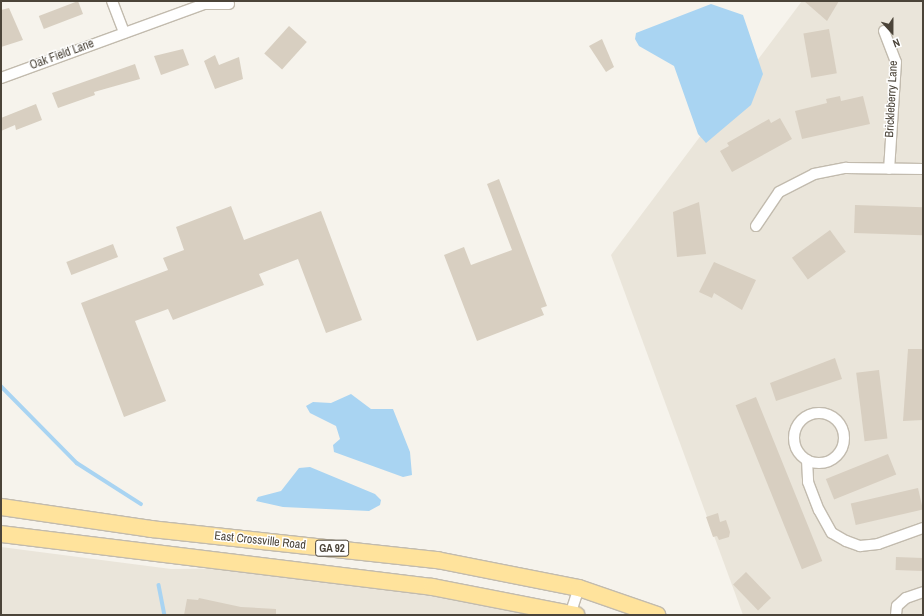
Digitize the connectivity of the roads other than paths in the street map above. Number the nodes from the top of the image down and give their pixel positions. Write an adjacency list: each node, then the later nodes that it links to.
1 (112, 1): 4 (street)
2 (229, 4): 4 (street, Oak Field Lane)
3 (884, 31): 6 (street, Brickleberry Lane)
4 (124, 33): 5 (street, Oak Field Lane)
5 (1, 78)
6 (889, 169): 7 (street); 8 (street)
7 (923, 169)
8 (756, 226)
9 (807, 460): 9 (street); 11 (street)
10 (1, 507): 13 (main road, East Crossville Road / GA 92)
11 (923, 528)
12 (1, 534): 15 (main road, East Crossville Road / GA 92)
13 (579, 588): 15 (street); 16 (main road, East Crossville Road / GA 92)
14 (923, 592): 17 (street)
15 (572, 614)
16 (657, 615)
17 (896, 615)

